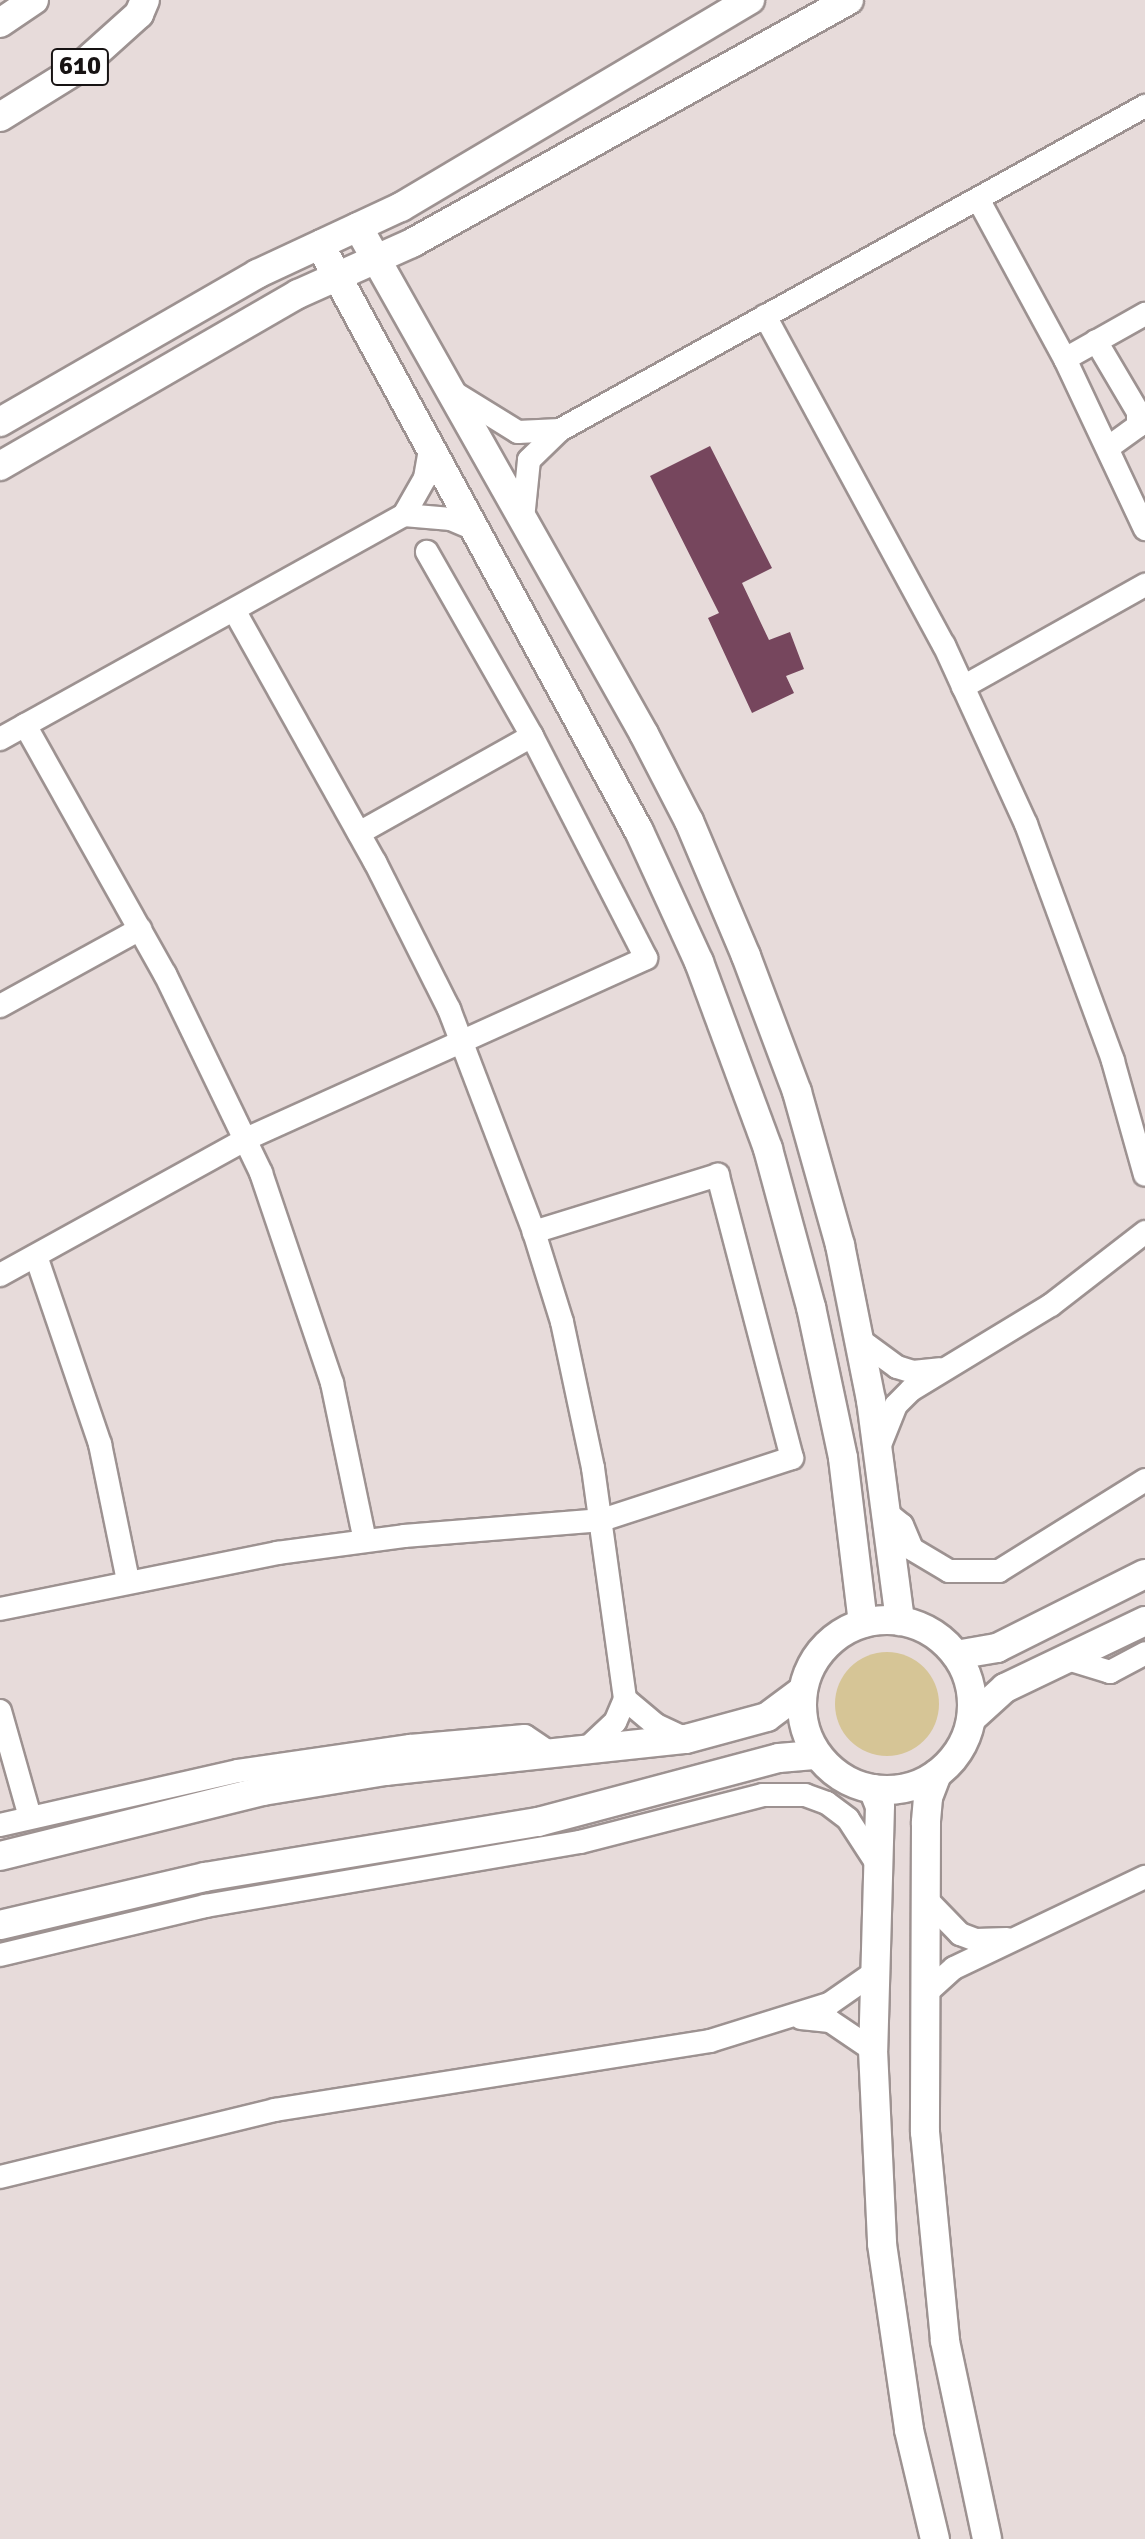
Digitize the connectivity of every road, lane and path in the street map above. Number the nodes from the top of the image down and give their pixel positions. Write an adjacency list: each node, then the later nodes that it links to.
1 (34, 0): 5 (main road)
2 (145, 0): 7 (main road, 610)
3 (750, 0): 9 (main road)
4 (849, 0): 11 (main road)
5 (0, 23)
6 (1145, 106): 8 (street)
7 (0, 117)
8 (978, 199): 14 (street); 16 (street)
9 (358, 227): 10 (main road); 11 (main road)
10 (320, 245): 12 (main road); 18 (main road)
11 (377, 259): 12 (main road); 17 (main road)
12 (337, 277): 21 (main road); 22 (main road)
13 (1145, 314): 15 (street)
14 (765, 316): 19 (street); 30 (street)
15 (1096, 341): 16 (street); 20 (street)
16 (1065, 359): 20 (street)
17 (448, 388): 19 (street); 24 (main road)
18 (0, 422)
19 (560, 430): 24 (street)
20 (1109, 447): 26 (street)
21 (430, 449): 23 (street); 25 (main road)
22 (0, 466)
23 (404, 515): 25 (street); 29 (street)
24 (523, 519): 44 (main road)
25 (474, 529): 56 (main road)
26 (1145, 529)
27 (427, 552): 32 (street)
28 (1145, 585): 30 (street)
29 (234, 610): 31 (street); 34 (street)
30 (963, 687): 39 (street)
31 (25, 725): 33 (street); 35 (street)
32 (532, 736): 34 (street); 37 (street)
33 (0, 739)
34 (359, 833): 37 (street)
35 (140, 929): 36 (street); 38 (street)
36 (0, 1006)
37 (463, 1041): 38 (street); 40 (street)
38 (246, 1139): 42 (street); 50 (street)
39 (1145, 1175)
40 (534, 1232): 49 (street); 49 (street)
41 (1145, 1232): 45 (street)
42 (36, 1256): 43 (street); 52 (street)
43 (0, 1275)
44 (860, 1340): 45 (street); 46 (main road)
45 (953, 1367): 46 (street)
46 (878, 1452): 48 (main road)
47 (1145, 1480): 48 (street)
48 (887, 1513): 54 (main road)
49 (602, 1520): 50 (street); 61 (street)
50 (365, 1541): 52 (street)
51 (1145, 1574): 58 (main road)
52 (128, 1581): 53 (street)
53 (0, 1609)
54 (900, 1621): 56 (main road); 58 (main road)
55 (1145, 1621): 59 (main road)
56 (863, 1623): 60 (main road)
57 (1145, 1653): 59 (street)
58 (956, 1655): 63 (main road)
59 (1071, 1660): 63 (main road)
60 (802, 1691): 64 (main road); 66 (main road)
61 (625, 1699): 64 (street); 65 (street)
62 (0, 1711): 69 (street)
63 (972, 1718): 67 (main road)
64 (686, 1739): 65 (main road)
65 (566, 1755): 69 (street); 71 (main road)
66 (817, 1755): 68 (main road); 75 (main road)
67 (937, 1774): 68 (main road); 74 (main road)
68 (873, 1789): 72 (main road)
69 (30, 1817): 70 (street)
70 (0, 1825)
71 (0, 1856)
72 (879, 1867): 78 (street); 80 (main road)
73 (1145, 1877): 77 (street)
74 (926, 1899): 76 (street); 81 (main road)
75 (0, 1925)
76 (960, 1934): 77 (street); 79 (street)
77 (1028, 1935): 79 (street)
78 (0, 1955)
79 (975, 1958): 81 (street)
80 (875, 1972): 82 (street); 83 (main road)
81 (925, 1994): 86 (main road)
82 (796, 2018): 83 (street); 84 (street)
83 (873, 2050): 85 (main road)
84 (0, 2177)
85 (935, 2539)
86 (987, 2539)

